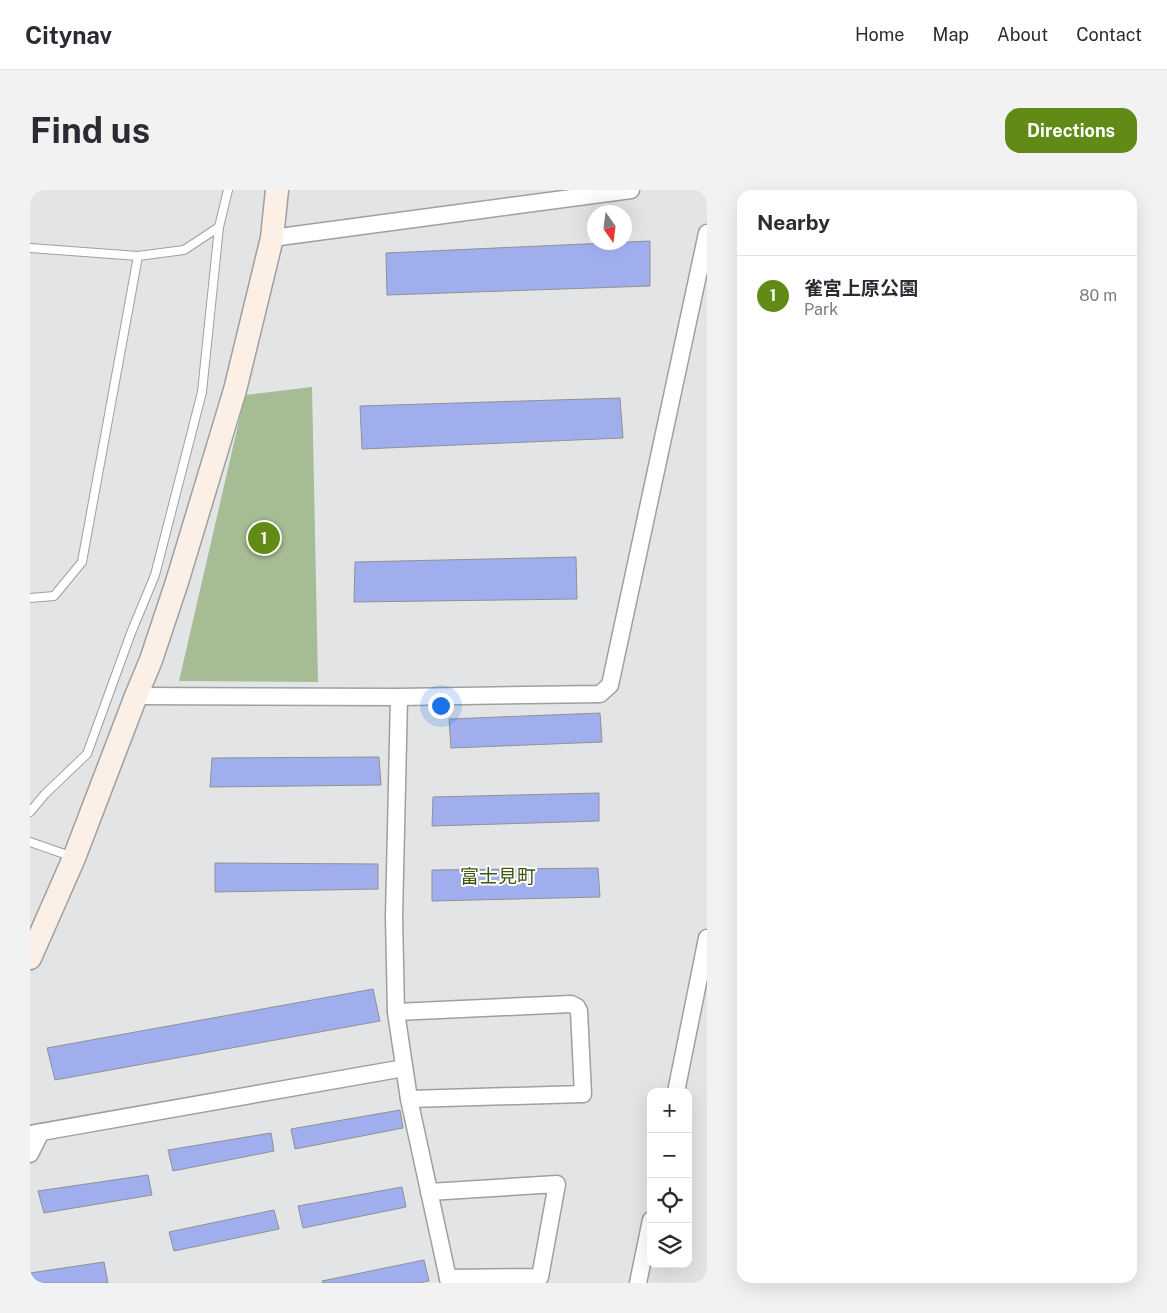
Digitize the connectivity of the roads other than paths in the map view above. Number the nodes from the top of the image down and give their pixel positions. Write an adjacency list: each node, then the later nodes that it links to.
1 (228, 190): 4 (lane)
2 (278, 190): 6 (street)
3 (631, 190): 6 (street)
4 (219, 227): 8 (lane); 12 (lane)
5 (707, 233): 11 (street)
6 (272, 238): 10 (street)
7 (30, 248): 8 (lane)
8 (138, 256): 9 (lane)
9 (30, 598)
10 (136, 696): 11 (street); 14 (street)
11 (399, 697): 17 (street)
12 (30, 812)
13 (30, 842): 14 (lane)
14 (74, 858): 16 (street)
15 (707, 938): 18 (street)
16 (30, 958)
17 (396, 1012): 19 (street); 21 (street)
18 (699, 1016): 20 (street)
19 (404, 1068): 21 (street); 22 (street)
20 (677, 1088)
21 (409, 1099): 24 (street)
22 (36, 1133): 23 (street)
23 (30, 1154)
24 (429, 1192): 26 (street); 26 (street)
25 (650, 1223): 27 (street)
26 (449, 1281)
27 (638, 1283)

